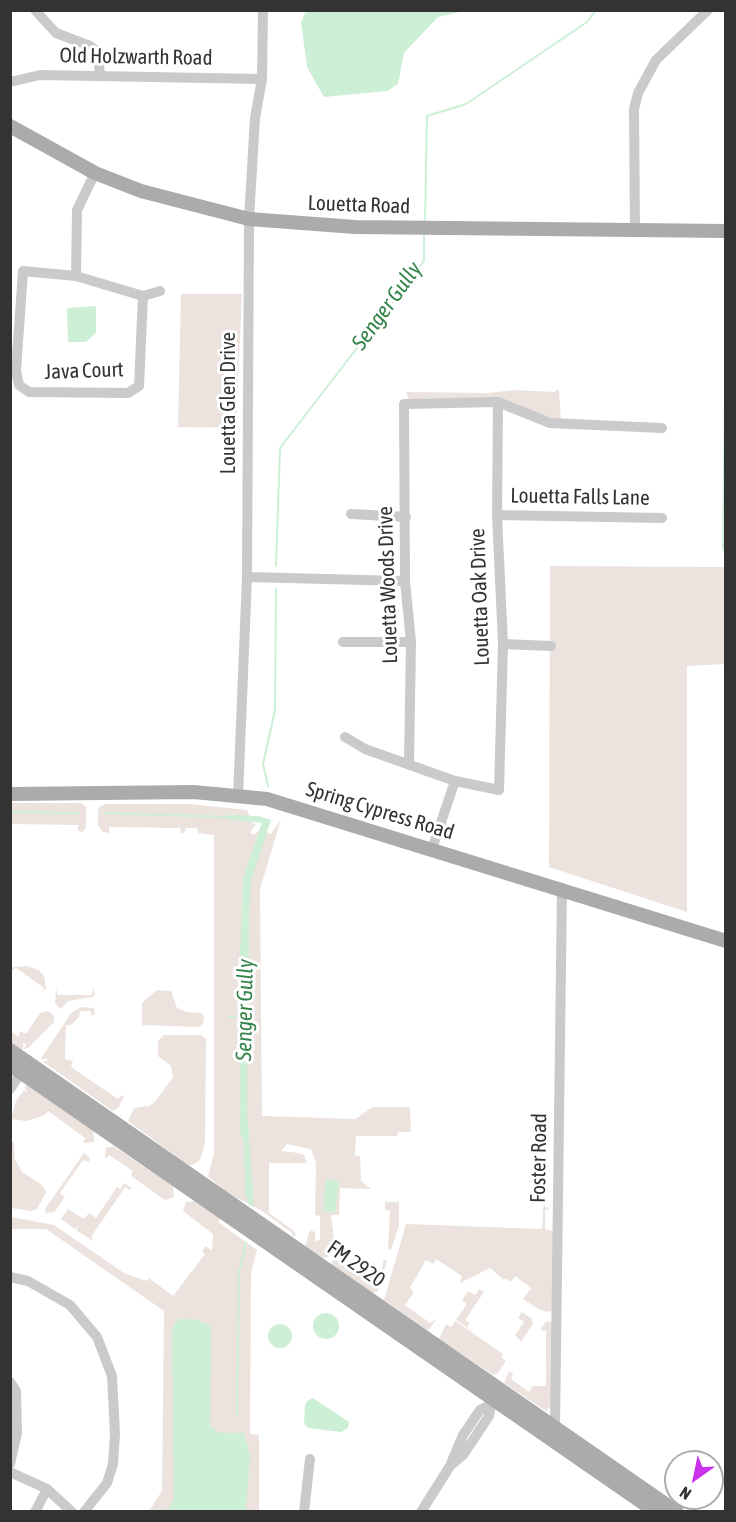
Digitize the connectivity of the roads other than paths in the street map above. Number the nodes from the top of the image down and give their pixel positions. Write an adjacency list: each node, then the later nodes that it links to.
1 (35, 10): 4 (street)
2 (263, 10): 6 (street, Louetta Glen Drive)
3 (708, 10): 11 (street)
4 (45, 15): 5 (street)
5 (100, 76): 6 (street, Old Holzwarth Road); 7 (street, Old Holzwarth Road)
6 (262, 79): 10 (street, Louetta Glen Drive)
7 (10, 82)
8 (10, 126): 9 (main road, Louetta Road)
9 (95, 173): 10 (main road, Louetta Road); 13 (street)
10 (249, 219): 11 (main road, Louetta Road); 22 (street, Louetta Glen Drive)
11 (635, 231): 12 (main road, Louetta Road)
12 (726, 231)
13 (76, 276): 15 (street); 15 (street, Java Court)
14 (160, 291): 15 (street)
15 (143, 296)
16 (498, 402): 17 (street); 19 (street, Louetta Oak Drive); 20 (street, Louetta Woods Drive)
17 (662, 428)
18 (351, 514): 20 (street)
19 (497, 515): 21 (street, Louetta Falls Lane); 26 (street, Louetta Oak Drive)
20 (406, 517): 23 (street, Louetta Woods Drive)
21 (662, 518)
22 (247, 577): 23 (street); 32 (street, Louetta Glen Drive)
23 (405, 581): 25 (street, Louetta Woods Drive)
24 (343, 642): 25 (street)
25 (411, 642): 29 (street, Louetta Woods Drive)
26 (503, 645): 27 (street); 30 (street, Louetta Oak Drive)
27 (551, 646)
28 (345, 737): 29 (street)
29 (409, 764): 30 (street)
30 (455, 781): 33 (street)
31 (10, 794): 32 (main road, Spring Cypress Road)
32 (238, 796): 33 (main road, Spring Cypress Road)
33 (432, 849): 34 (main road, Spring Cypress Road)
34 (562, 888): 35 (main road, Spring Cypress Road); 43 (street, Foster Road)
35 (726, 941)
36 (10, 1050): 37 (main road, FM 2920 / FM 2920)
37 (20, 1067): 38 (street); 39 (main road, FM 2920 / FM 2920)
38 (10, 1089)
39 (282, 1246): 42 (main road, FM 2920 / FM 2920); 43 (main road, FM 2920 / FM 2920)
40 (10, 1277): 51 (street)
41 (10, 1382): 45 (street)
42 (491, 1402): 53 (street); 54 (main road, FM 2920 / FM 2920)
43 (555, 1428): 48 (main road, FM 2920 / FM 2920)
44 (310, 1459): 52 (street)
45 (10, 1464)
46 (10, 1472): 47 (street)
47 (47, 1490): 49 (street); 50 (street)
48 (677, 1511)
49 (35, 1512)
50 (72, 1512)
51 (84, 1512)
52 (304, 1512)
53 (421, 1512)
54 (656, 1512)

